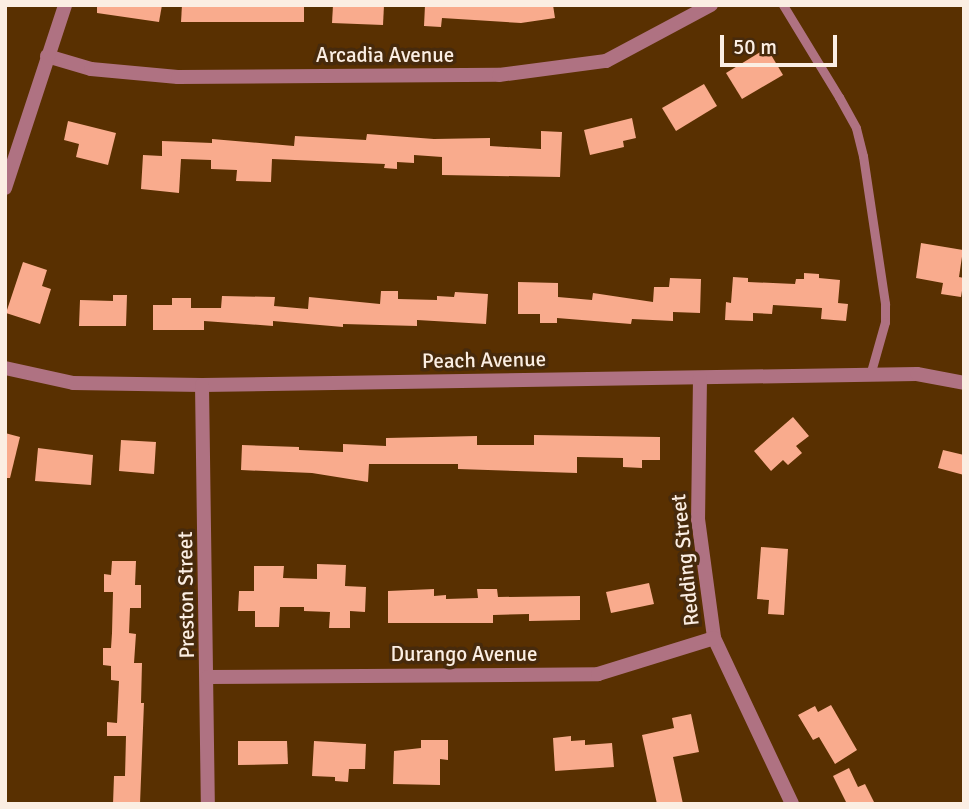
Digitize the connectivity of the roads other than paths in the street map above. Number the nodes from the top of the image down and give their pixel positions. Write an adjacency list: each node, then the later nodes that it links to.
1 (65, 5): 4 (street)
2 (711, 5): 4 (street, Arcadia Avenue)
3 (783, 5): 7 (lane)
4 (47, 56): 5 (street)
5 (5, 188)
6 (5, 368): 10 (street, Peach Avenue)
7 (870, 375): 8 (street, Peach Avenue); 9 (street, Peach Avenue)
8 (700, 378): 10 (street, Peach Avenue); 11 (street, Redding Street)
9 (964, 383)
10 (202, 385): 12 (street, Preston Street)
11 (714, 638): 12 (street, Durango Avenue); 14 (street, Redding Street)
12 (208, 677): 13 (street, Preston Street)
13 (208, 804)
14 (792, 804)

